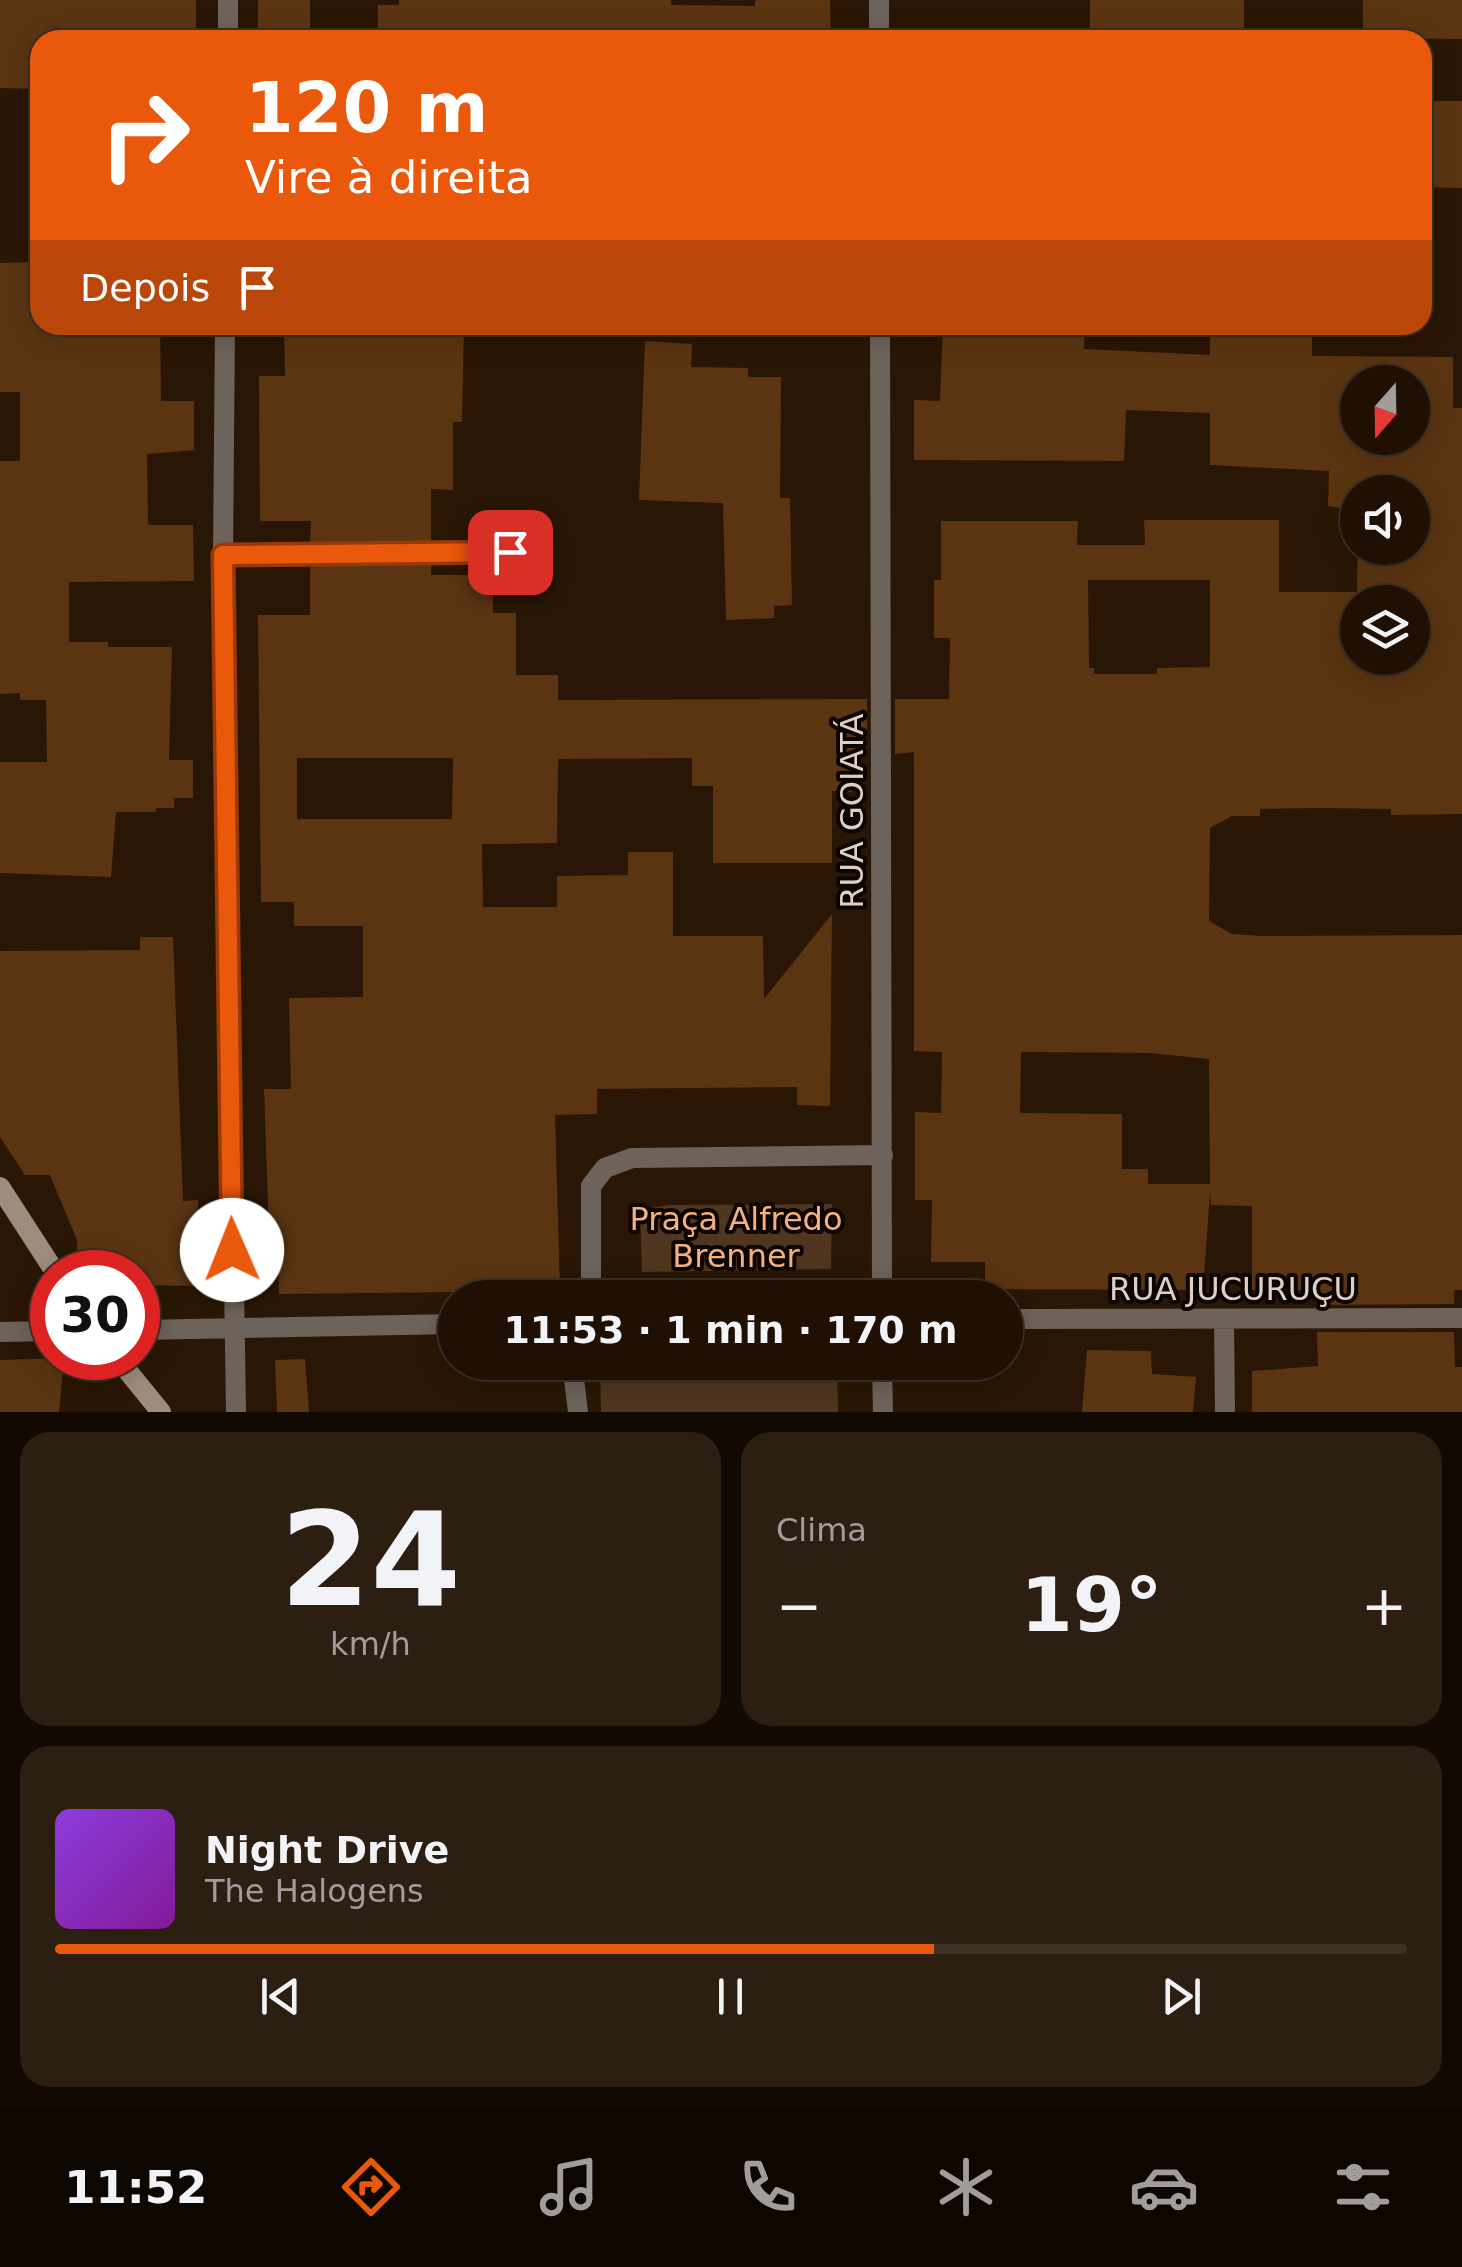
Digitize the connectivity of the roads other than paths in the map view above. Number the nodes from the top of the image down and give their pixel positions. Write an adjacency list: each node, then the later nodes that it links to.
1 (228, 0): 3 (street)
2 (879, 0): 4 (street)
3 (228, 30)
4 (880, 30)
5 (225, 335): 8 (street)
6 (880, 335): 9 (street, RUA GOIATÁ)
7 (510, 552): 8 (lane)
8 (223, 555): 18 (street)
9 (883, 1155): 12 (street); 13 (street, RUA GOIATÁ)
10 (0, 1187): 11 (main road)
11 (41, 1250)
12 (591, 1280)
13 (882, 1280)
14 (1462, 1318): 15 (street, RUA JUCURUÇU)
15 (1224, 1319): 16 (street, RUA JUCURUÇU); 29 (street)
16 (1023, 1320)
17 (438, 1324): 18 (street)
18 (234, 1328): 19 (street); 26 (street)
19 (160, 1330)
20 (0, 1332): 21 (street)
21 (30, 1332)
22 (135, 1380): 25 (main road)
23 (574, 1380): 27 (street)
24 (882, 1380): 28 (street)
25 (161, 1412)
26 (236, 1412)
27 (578, 1412)
28 (883, 1412)
29 (1225, 1412)

